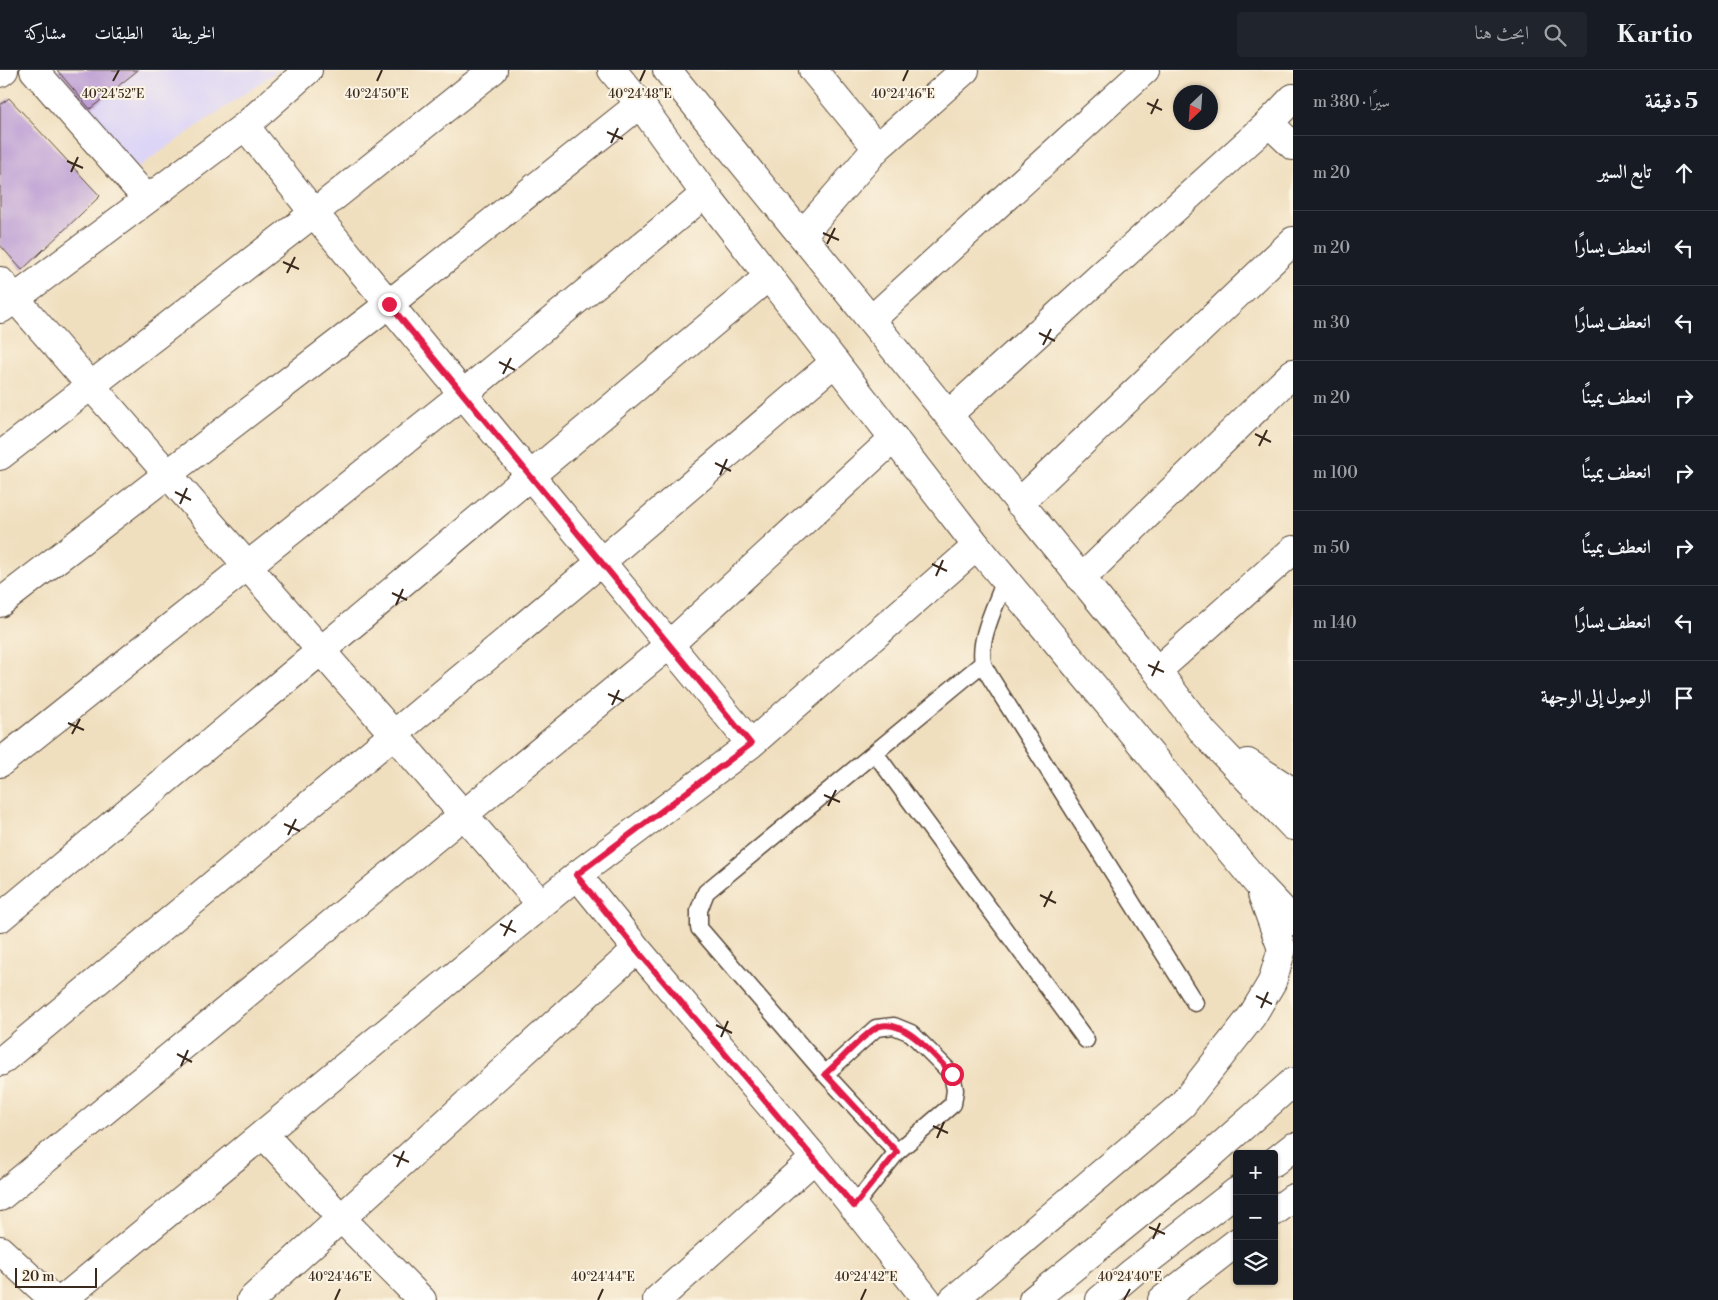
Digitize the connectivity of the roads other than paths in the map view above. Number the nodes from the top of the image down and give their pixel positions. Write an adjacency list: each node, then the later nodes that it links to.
1 (4, 70): 10 (main road)
2 (34, 70): 18 (main road)
3 (308, 70): 14 (main road)
4 (493, 70): 19 (main road)
5 (612, 70): 12 (main road)
6 (667, 70): 20 (main road)
7 (813, 70): 16 (main road)
8 (965, 70): 16 (main road)
9 (1145, 70): 25 (main road)
10 (0, 73)
11 (1293, 98): 13 (main road)
12 (640, 104): 17 (main road); 24 (main road)
13 (1269, 123): 15 (main road); 30 (main road)
14 (245, 126): 18 (main road); 19 (main road)
15 (1293, 146)
16 (877, 148): 20 (main road)
17 (705, 194): 22 (main road); 29 (main road)
18 (147, 199): 23 (main road)
19 (314, 213): 24 (main road); 28 (main road)
20 (802, 235): 25 (main road)
21 (1293, 241): 35 (main road)
22 (769, 276): 26 (main road); 34 (main road)
23 (5, 296): 28 (main road)
24 (389, 304): 29 (main road); 33 (main road)
25 (872, 320): 30 (main road)
26 (835, 362): 31 (main road); 38 (main road)
27 (1293, 373): 40 (main road)
28 (91, 386): 32 (main road); 33 (main road)
29 (463, 394): 34 (main road); 39 (main road)
30 (948, 415): 35 (main road)
31 (894, 438): 36 (main road); 43 (main road)
32 (0, 456)
33 (168, 474): 39 (main road); 42 (main road)
34 (531, 477): 38 (main road); 44 (main road)
35 (1019, 503): 40 (main road)
36 (977, 546): 41 (main road); 49 (main road)
37 (1293, 550): 46 (main road)
38 (601, 562): 43 (main road); 47 (main road)
39 (247, 566): 44 (main road); 51 (main road)
40 (1081, 579): 46 (main road)
41 (1005, 580): 45 (lane); 56 (main road)
42 (0, 603)
43 (669, 645): 49 (main road); 53 (main road)
44 (320, 650): 47 (main road); 58 (main road)
45 (983, 663): 50 (lane); 61 (lane)
46 (1157, 671): 48 (main road)
47 (394, 734): 53 (main road); 63 (main road)
48 (1204, 734): 52 (main road); 54 (main road)
49 (751, 744): 55 (main road)
50 (875, 753): 62 (lane); 64 (lane)
51 (0, 763)
52 (1288, 782)
53 (464, 815): 57 (main road); 72 (main road)
54 (1293, 826)
55 (576, 875): 57 (main road); 60 (main road)
56 (1258, 884): 59 (main road); 85 (main road)
57 (541, 904): 66 (main road)
58 (0, 918)
59 (1293, 921)
60 (636, 949): 69 (main road); 76 (main road)
61 (1195, 1003)
62 (1086, 1040)
63 (0, 1062)
64 (825, 1074): 68 (lane); 68 (lane)
65 (1293, 1082): 86 (main road)
66 (263, 1134): 76 (main road); 81 (main road)
67 (1293, 1147): 70 (main road)
68 (897, 1152): 74 (lane)
69 (815, 1158): 74 (main road); 83 (main road)
70 (1278, 1159)
71 (1233, 1194): 87 (main road)
72 (0, 1197)
73 (1293, 1198): 75 (main road)
74 (854, 1206): 84 (main road)
75 (1278, 1209)
76 (341, 1218): 79 (main road); 82 (main road)
77 (1233, 1245): 88 (main road)
78 (0, 1250): 80 (main road)
79 (413, 1297)
80 (54, 1300)
81 (62, 1300)
82 (251, 1300)
83 (657, 1300)
84 (928, 1300)
85 (953, 1300)
86 (1033, 1300)
87 (1100, 1300)
88 (1162, 1300)

